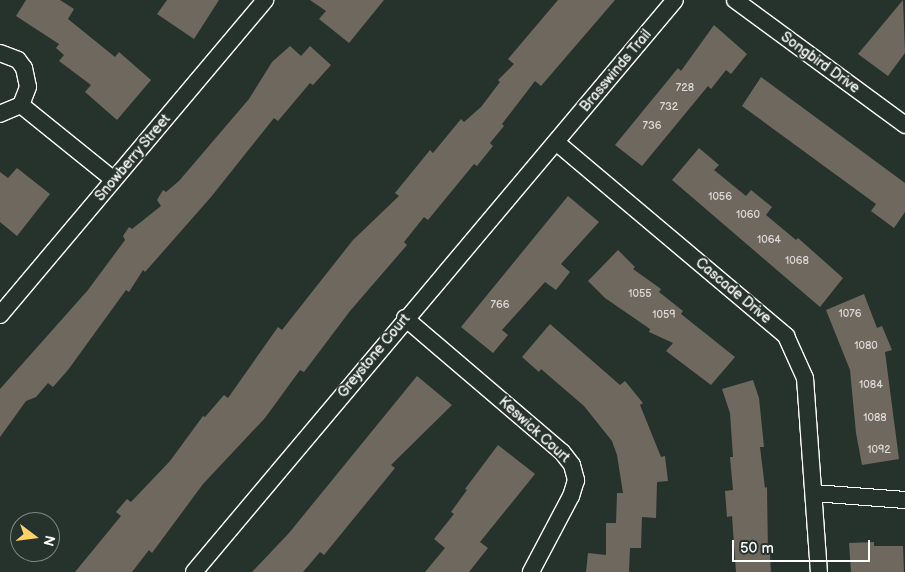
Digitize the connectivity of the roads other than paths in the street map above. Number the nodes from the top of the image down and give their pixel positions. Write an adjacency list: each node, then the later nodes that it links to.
1 (266, 0): 9 (street, Snowberry Street)
2 (675, 0): 8 (street, Brasswinds Trail)
3 (735, 0): 7 (street, Songbird Drive)
4 (0, 53): 5 (street)
5 (21, 105): 6 (street); 9 (street)
6 (0, 114)
7 (905, 125)
8 (556, 142): 11 (street, Greystone Court); 12 (street, Cascade Drive)
9 (114, 180): 10 (street, Snowberry Street)
10 (0, 315)
11 (405, 318): 14 (street, Greystone Court); 15 (street, Keswick Court)
12 (814, 493): 13 (street); 16 (street, Cascade Drive)
13 (905, 500)
14 (194, 572)
15 (531, 572)
16 (819, 572)

